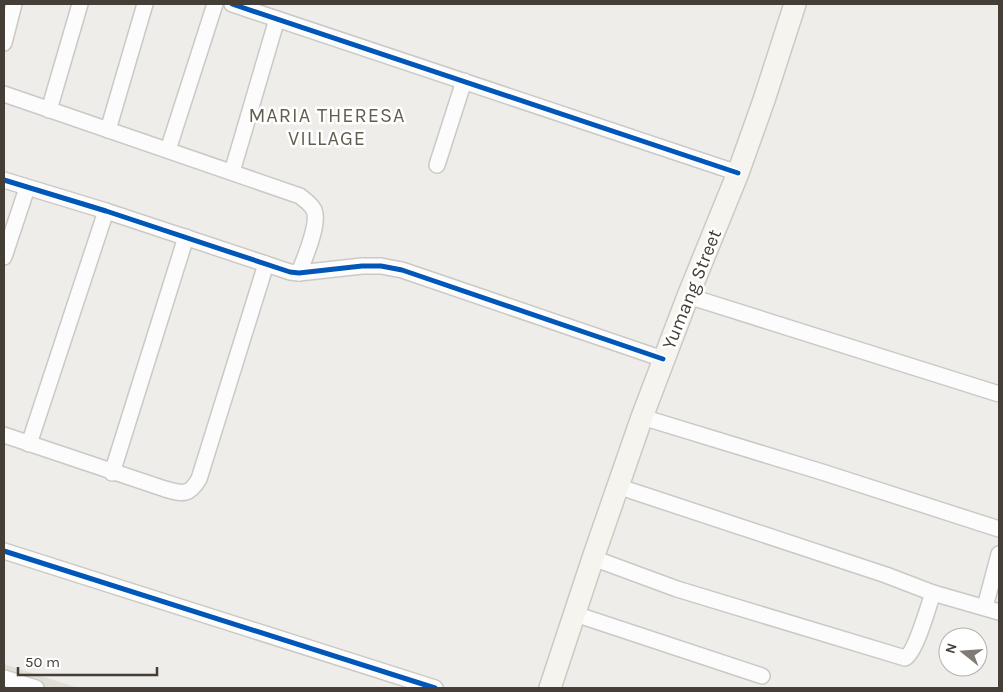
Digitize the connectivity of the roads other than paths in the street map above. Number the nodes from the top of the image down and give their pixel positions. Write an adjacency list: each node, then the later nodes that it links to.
1 (14, 4): 8 (street)
2 (80, 4): 11 (street)
3 (145, 4): 12 (street)
4 (215, 4): 13 (street)
5 (232, 4): 7 (street)
6 (795, 4): 16 (main road, Yumang Street)
7 (278, 19): 9 (street); 15 (street)
8 (4, 43)
9 (464, 81): 14 (street); 16 (street)
10 (4, 94): 11 (street)
11 (49, 110): 12 (street)
12 (108, 130): 13 (street)
13 (168, 150): 15 (street)
14 (438, 165)
15 (232, 172): 23 (street)
16 (738, 173): 24 (main road, Yumang Street)
17 (4, 180): 18 (street)
18 (27, 188): 19 (street); 21 (street)
19 (106, 211): 20 (street); 29 (street)
20 (186, 237): 22 (street); 30 (street)
21 (4, 258)
22 (266, 264): 23 (street); 30 (street)
23 (299, 273): 25 (street)
24 (688, 296): 25 (main road, Yumang Street); 26 (street)
25 (663, 359): 27 (main road, Yumang Street)
26 (999, 394)
27 (642, 417): 31 (main road, Yumang Street); 32 (street)
28 (4, 436): 29 (street)
29 (29, 444): 30 (street)
30 (112, 473)
31 (618, 486): 35 (main road, Yumang Street); 36 (street)
32 (999, 529)
33 (4, 551): 43 (street)
34 (999, 554): 37 (street)
35 (593, 558): 36 (street); 39 (main road, Yumang Street)
36 (933, 593): 37 (street)
37 (984, 607): 38 (street)
38 (999, 612)
39 (575, 614): 40 (street); 44 (main road, Yumang Street)
40 (762, 676)
41 (12, 683): 42 (street)
42 (36, 688)
43 (435, 688)
44 (550, 688)

